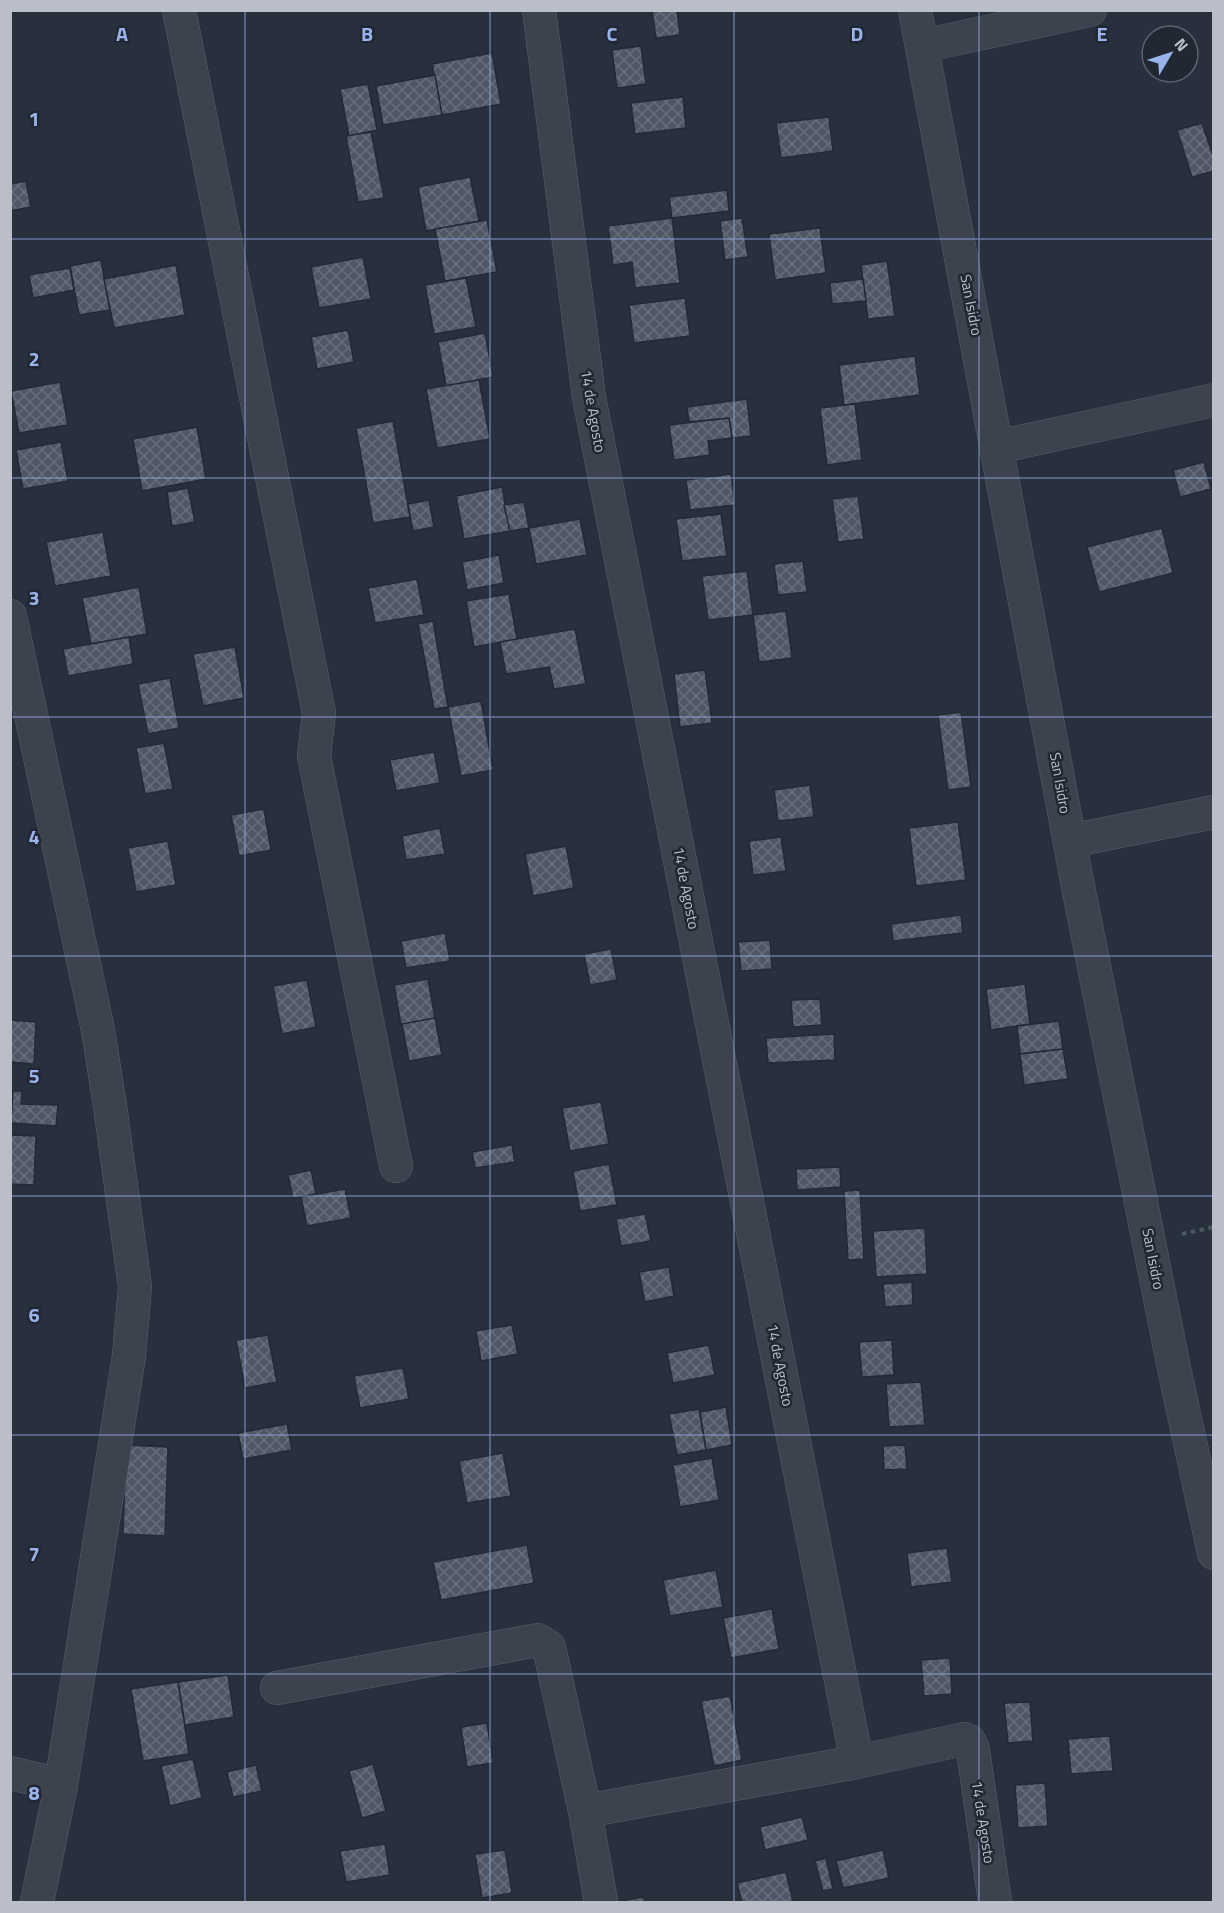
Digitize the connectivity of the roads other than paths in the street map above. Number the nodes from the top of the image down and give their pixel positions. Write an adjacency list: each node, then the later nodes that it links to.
1 (179, 10): 11 (street)
2 (539, 10): 14 (street, 14 de Agosto)
3 (915, 10): 5 (street, San Isidro)
4 (1090, 10): 5 (street)
5 (922, 46): 7 (street, San Isidro)
6 (1214, 400): 7 (street)
7 (998, 447): 10 (street, San Isidro)
8 (10, 616): 16 (street)
9 (1214, 812): 10 (street)
10 (1070, 841): 12 (street, San Isidro)
11 (396, 1166)
12 (1214, 1553)
13 (277, 1688): 17 (street)
14 (857, 1762): 17 (street); 20 (street, 14 de Agosto)
15 (10, 1773): 16 (street)
16 (61, 1785): 18 (street)
17 (585, 1811): 19 (street)
18 (37, 1902)
19 (601, 1902)
20 (995, 1902)

